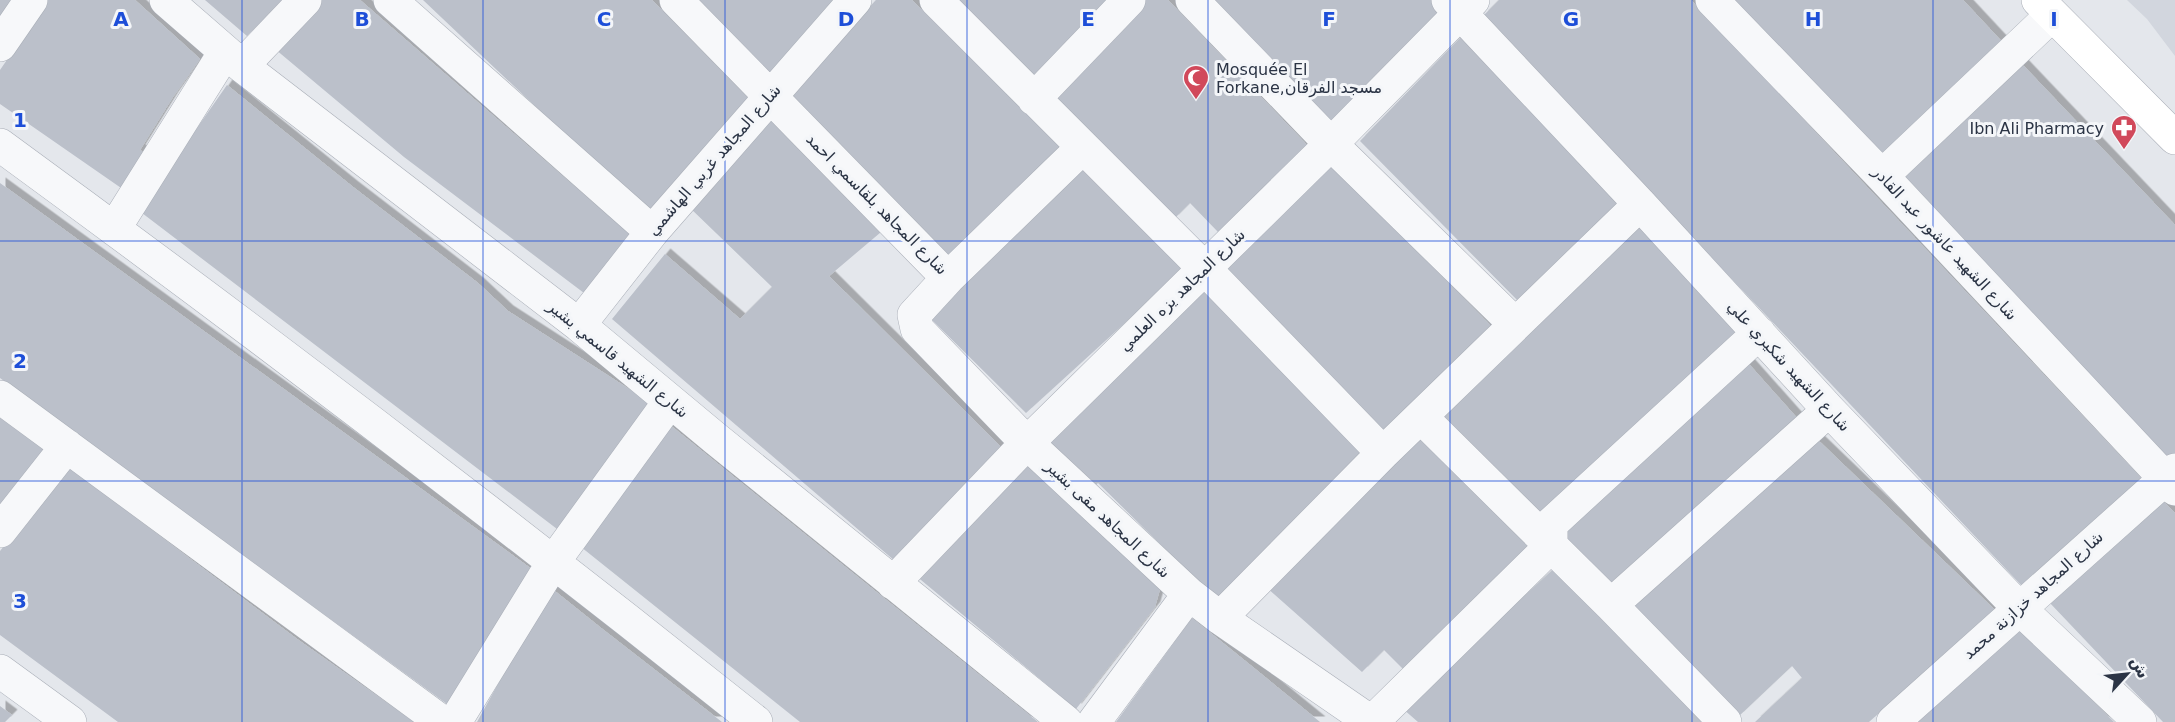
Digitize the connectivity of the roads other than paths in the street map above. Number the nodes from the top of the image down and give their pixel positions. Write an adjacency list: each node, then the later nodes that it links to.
1 (31, 0): 13 (street)
2 (166, 0): 14 (street, شارع الشهيد قاسمي بشير)
3 (305, 0): 14 (street)
4 (390, 0): 24 (street)
5 (676, 0): 15 (street, شارع المجاهد بلقاسمي احمد)
6 (855, 0): 15 (street, شارع المجاهد غربي الهاشمي)
7 (936, 0): 16 (street)
8 (1129, 0): 16 (street)
9 (1192, 0): 18 (street)
10 (1712, 0): 21 (street, شارع الشهيد عاشور عبد القادر)
11 (1460, 4): 18 (street, شارع المجاهد يزه العلمي); 22 (street, شارع الشهيد شكيري علي)
12 (2045, 7): 17 (street); 21 (street)
13 (0, 45)
14 (233, 59): 23 (street); 28 (street, شارع الشهيد قاسمي بشير)
15 (769, 96): 24 (street, شارع المجاهد غربي الهاشمي); 26 (street, شارع المجاهد بلقاسمي احمد)
16 (1034, 99): 20 (street)
17 (2175, 138)
18 (1331, 144): 25 (street, شارع المجاهد يزه العلمي); 27 (street)
19 (0, 145): 23 (street)
20 (1082, 148): 25 (street); 26 (street, شارع المجاهد بلقاسمي احمد)
21 (1882, 176): 37 (street, شارع الشهيد عاشور عبد القادر)
22 (1640, 204): 27 (street); 29 (street, شارع الشهيد شكيري علي)
23 (114, 229): 40 (street)
24 (652, 232): 28 (street, شارع المجاهد غربي الهاشمي)
25 (1204, 268): 34 (street, شارع المجاهد يزه العلمي); 36 (street)
26 (948, 278): 34 (street, شارع المجاهد مقى بشير)
27 (1515, 324): 33 (street)
28 (579, 325): 31 (street, شارع الشهيد قاسمي بشير)
29 (1759, 333): 32 (street, شارع الشهيد شكيري علي); 39 (street)
30 (0, 397): 35 (street)
31 (670, 401): 40 (street); 41 (street, شارع الشهيد قاسمي بشير)
32 (1829, 410): 43 (street); 44 (street, شارع الشهيد شكيري علي)
33 (1421, 417): 36 (street); 39 (street)
34 (1027, 443): 41 (street, شارع المجاهد يزه العلمي); 42 (street, شارع المجاهد مقى بشير)
35 (67, 446): 38 (street); 49 (street)
36 (1383, 453): 45 (street)
37 (2172, 479): 44 (street, شارع المجاهد خزازنة محمد)
38 (0, 531)
39 (1551, 546): 43 (street); 54 (street)
40 (554, 561): 50 (street); 51 (street)
41 (893, 584): 52 (street, شارع الشهيد قاسمي بشير)
42 (1189, 594): 45 (street, شارع المجاهد مقى بشير); 53 (street)
43 (1611, 605): 55 (street)
44 (2019, 608): 56 (street, شارع المجاهد خزازنة محمد); 57 (street, شارع الشهيد شكيري علي)
45 (1220, 618): 54 (street, شارع المجاهد مقى بشير)
46 (0, 671): 47 (street)
47 (32, 712): 48 (street)
48 (70, 722)
49 (442, 722)
50 (455, 722)
51 (756, 722)
52 (1066, 722)
53 (1094, 722)
54 (1372, 722)
55 (1725, 722)
56 (1893, 722)
57 (2140, 722)

